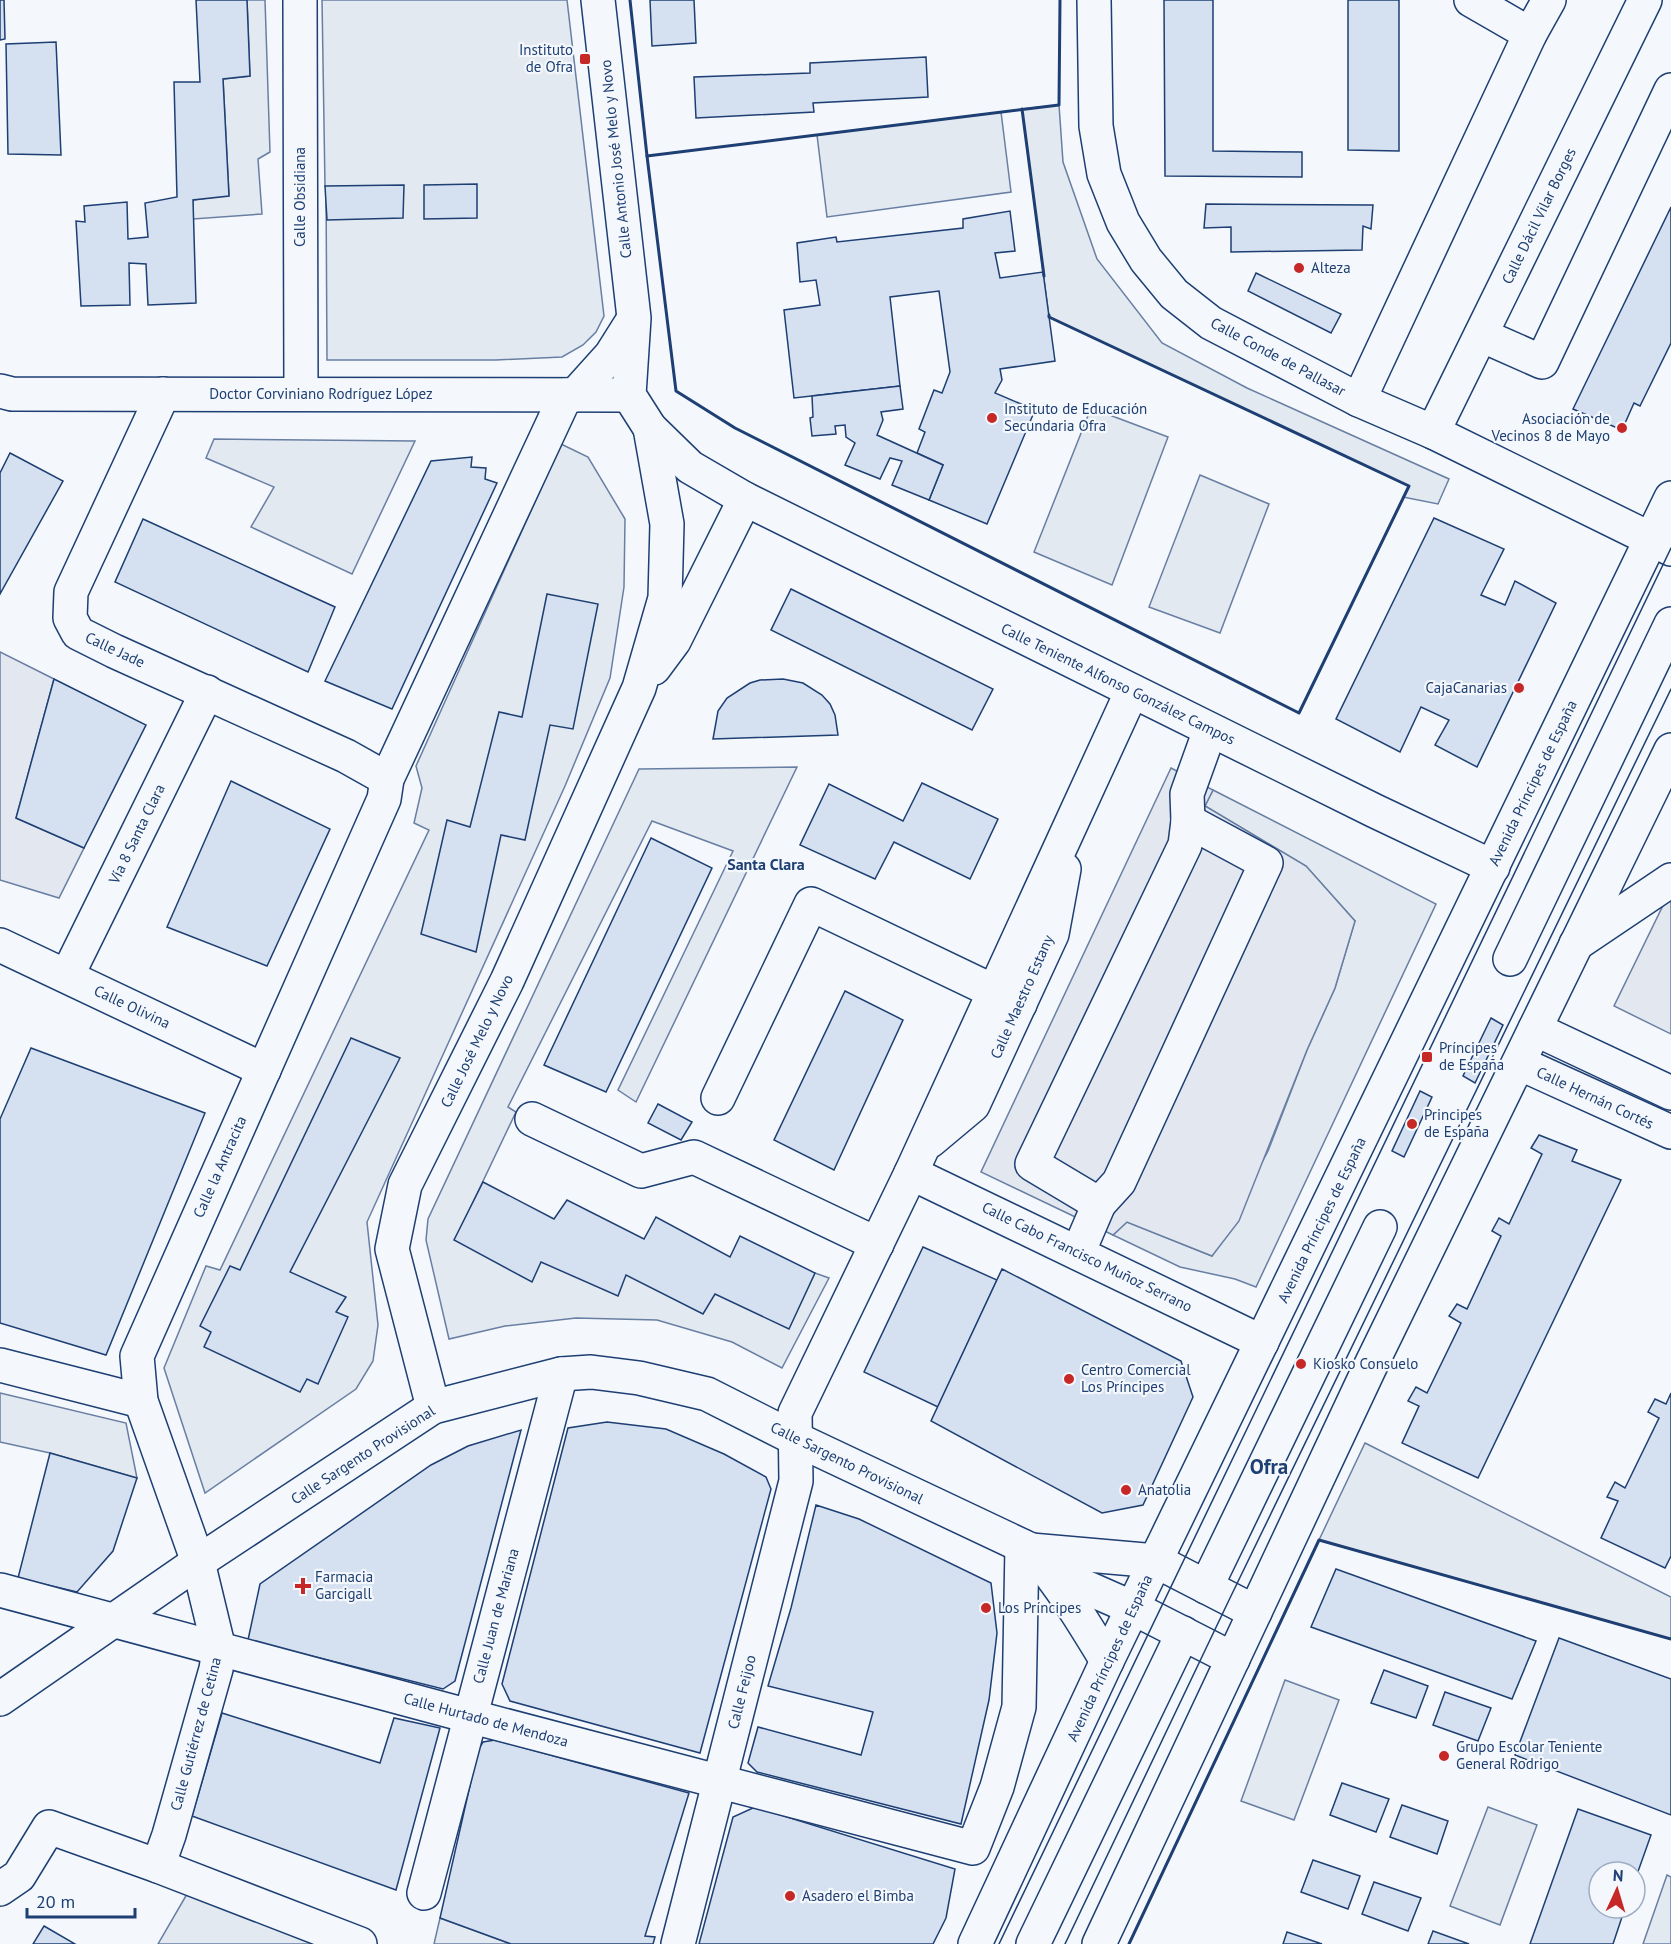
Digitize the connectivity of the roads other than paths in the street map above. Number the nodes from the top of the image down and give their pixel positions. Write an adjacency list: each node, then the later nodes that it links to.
1 (300, 0): 11 (street, Calle Obsidiana)
2 (598, 0): 9 (street, Calle Antonio José Melo y Novo)
3 (1094, 0): 16 (street, Calle Conde de Pallasar)
4 (1471, 0): 7 (street)
5 (1549, 0): 7 (street)
6 (1645, 0): 10 (street, Calle Dácil Vilar Borges)
7 (1530, 34): 16 (street)
8 (1671, 90): 10 (street)
9 (634, 318): 13 (street); 14 (street, Calle Antonio José Melo y Novo)
10 (1481, 335): 18 (street, Calle Dácil Vilar Borges)
11 (301, 393): 12 (street, Doctor Corviniano Rodríguez López); 13 (street, Doctor Corviniano Rodríguez López)
12 (163, 394): 15 (street, Doctor Corviniano Rodríguez López); 25 (street, Calle Jade)
13 (571, 394): 14 (street, Doctor Corviniano Rodríguez López); 28 (street, Calle la Antracita)
14 (629, 395): 17 (street)
15 (4, 397)
16 (1359, 400): 18 (street, Calle Conde de Pallasar)
17 (650, 428): 19 (street, Calle Teniente Alfonso González Campos); 23 (street)
18 (1433, 432): 21 (street, Calle Conde de Pallasar)
19 (745, 498): 23 (street); 24 (street, Calle Teniente Alfonso González Campos)
20 (1671, 498): 21 (street, Avenida Príncipes de España)
21 (1661, 544): 30 (street, Avenida Príncipes de España)
22 (1671, 624): 34 (street)
23 (639, 688): 53 (street, Calle José Melo y Novo)
24 (1132, 691): 26 (street, Calle Teniente Alfonso González Campos); 36 (street, Calle Maestro Estany)
25 (207, 692): 28 (street, Calle Jade); 35 (street, Vía 8 Santa Clara)
26 (1210, 730): 29 (street); 30 (street, Calle Teniente Alfonso González Campos)
27 (1671, 750): 32 (street)
28 (387, 779): 39 (street, Calle la Antracita)
29 (1188, 821): 45 (street); 45 (street)
30 (1493, 867): 49 (street, Avenida Príncipes de España)
31 (1671, 880): 32 (street)
32 (1576, 944): 37 (street)
33 (3, 955): 35 (street, Calle Olivina)
34 (1510, 959)
35 (67, 976): 39 (street, Calle Olivina)
36 (1007, 998): 41 (street); 44 (street, Calle Maestro Estany)
37 (1535, 1029): 38 (street); 40 (street)
38 (1519, 1063): 43 (street, Calle Hernán Cortés); 61 (street)
39 (264, 1070): 52 (street, Calle la Antracita)
40 (1671, 1093)
41 (718, 1098)
42 (532, 1119): 47 (street)
43 (1671, 1132)
44 (916, 1160): 47 (street, Calle Maestro Estany); 48 (street, Calle Cabo Francisco Muñoz Serrano)
45 (1099, 1204): 48 (street)
46 (1380, 1227): 58 (street)
47 (877, 1244): 54 (street, Calle Maestro Estany)
48 (1078, 1253): 49 (street, Calle Cabo Francisco Muñoz Serrano)
49 (1263, 1342): 56 (street, Avenida Príncipes de España)
50 (0, 1365): 52 (street)
51 (561, 1374): 53 (street, Calle Sargento Provisional); 54 (street, Calle Sargento Provisional); 68 (street, Calle Juan de Mariana)
52 (141, 1401): 57 (street, Calle la Antracita)
53 (433, 1407): 57 (street, Calle Sargento Provisional)
54 (796, 1439): 55 (street, Calle Sargento Provisional); 69 (street, Calle Feijoo)
55 (1034, 1556): 56 (street, Calle Sargento Provisional); 60 (street, Calle Sargento Provisional); 66 (street, Calle Sargento Provisional); 69 (street, Calle Hurtado de Mendoza)
56 (1156, 1561): 58 (street, Calle Sargento Provisional); 60 (street, Avenida Príncipes de España)
57 (198, 1562): 62 (street, Calle Sargento Provisional); 64 (street, Calle Gutiérrez de Cetina)
58 (1206, 1587): 61 (street, Calle Sargento Provisional)
59 (0, 1590): 62 (street, Calle Hurtado de Mendoza)
60 (1133, 1608): 63 (street, Calle Sargento Provisional); 66 (street, Avenida Príncipes de España)
61 (1255, 1611): 65 (street)
62 (114, 1622): 64 (street, Calle Hurtado de Mendoza); 67 (street, Calle Sargento Provisional)
63 (1183, 1633): 65 (street, Calle Sargento Provisional); 77 (street)
64 (219, 1649): 68 (street, Calle Hurtado de Mendoza); 70 (street, Calle Gutiérrez de Cetina)
65 (1233, 1659): 78 (street)
66 (1107, 1661): 76 (street, Avenida Príncipes de España)
67 (0, 1699)
68 (469, 1716): 69 (street, Calle Hurtado de Mendoza); 72 (street, Calle Juan de Mariana)
69 (719, 1781): 75 (street, Calle Feijoo)
70 (158, 1866): 71 (street); 74 (street)
71 (9, 1882): 73 (street)
72 (424, 1893)
73 (0, 1914)
74 (360, 1944)
75 (678, 1944)
76 (975, 1944)
77 (1032, 1944)
78 (1099, 1944)

